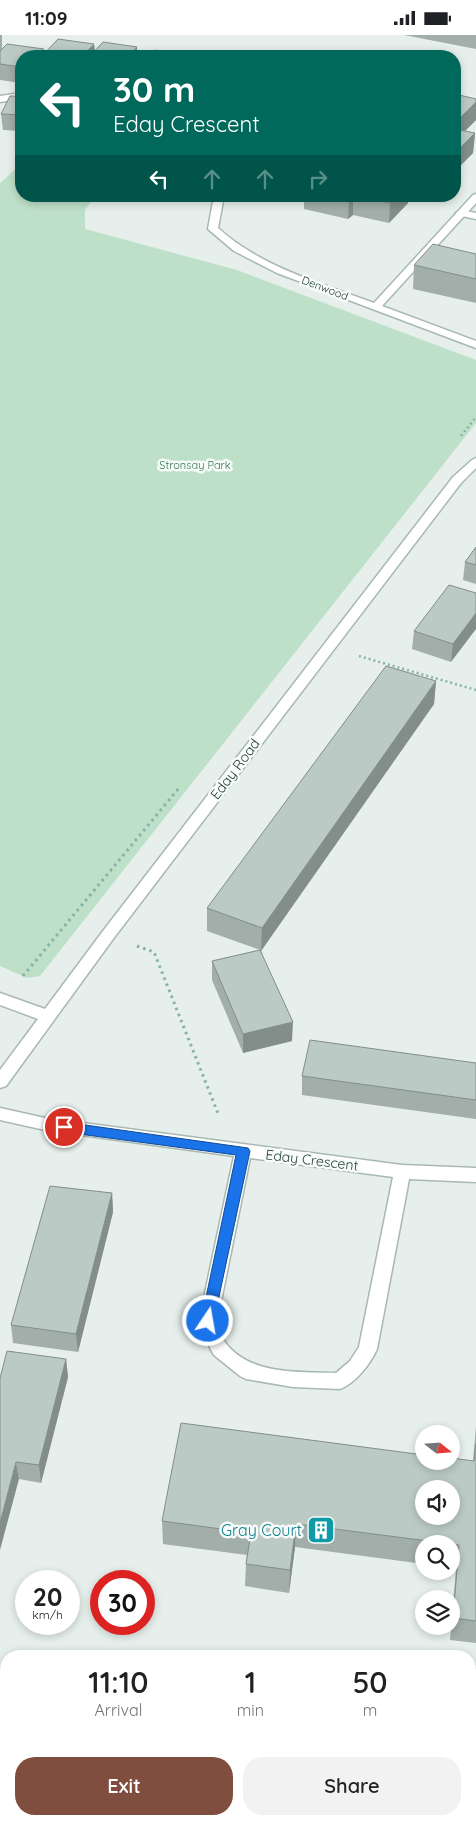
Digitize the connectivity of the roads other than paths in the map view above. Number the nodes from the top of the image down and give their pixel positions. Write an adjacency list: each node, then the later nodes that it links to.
1 (15, 97): 2 (street)
2 (0, 99)
3 (476, 197): 5 (street)
4 (217, 202): 7 (street, Denwood)
5 (461, 213): 6 (street); 7 (street)
6 (476, 216)
7 (375, 308): 8 (street, Denwood)
8 (476, 345)
9 (476, 462): 11 (street, Eday Road)
10 (0, 999): 11 (street)
11 (49, 1017): 12 (street, Eday Road)
12 (0, 1082)
13 (0, 1114): 14 (street, Eday Crescent)
14 (243, 1151): 15 (street, Eday Crescent); 15 (street)
15 (402, 1172): 16 (street, Eday Crescent)
16 (476, 1175)

